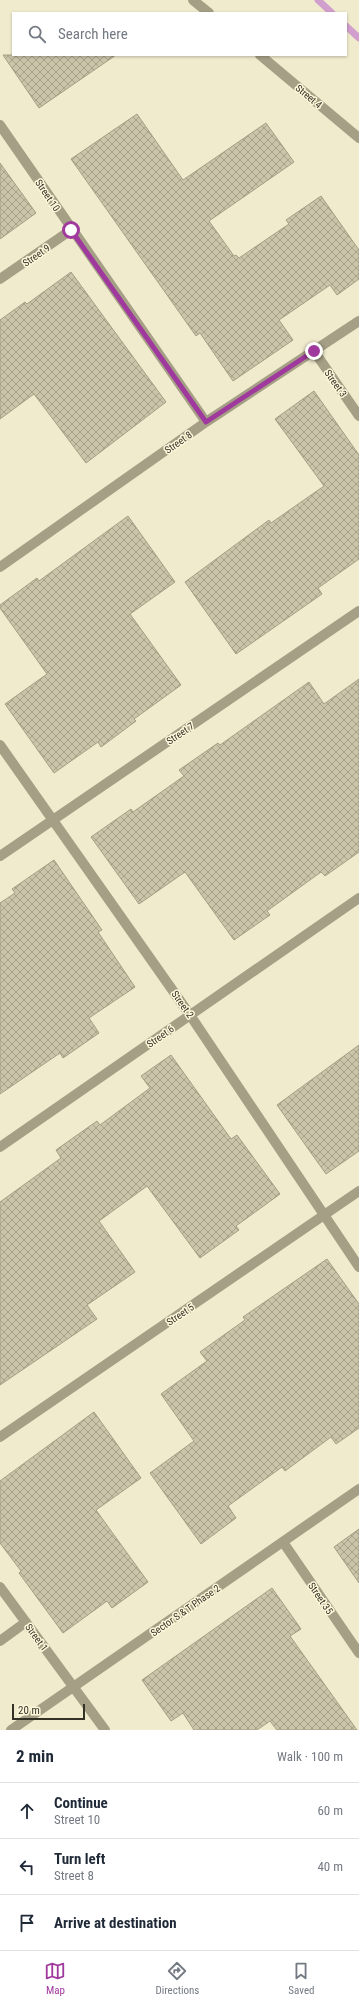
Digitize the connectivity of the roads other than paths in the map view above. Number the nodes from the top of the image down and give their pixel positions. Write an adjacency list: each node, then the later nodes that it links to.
1 (193, 0): 2 (street)
2 (208, 12)
3 (261, 56): 5 (street, Street 4)
4 (0, 125): 6 (street, Street 10)
5 (359, 138)
6 (71, 230): 7 (street, Street 9); 11 (street, Street 10)
7 (0, 279)
8 (359, 321): 9 (street, Street 8)
9 (314, 351): 10 (street, Street 3); 11 (street, Street 8)
10 (359, 416)
11 (206, 422): 12 (street, Street 8)
12 (0, 567)
13 (359, 611): 15 (street, Street 7)
14 (0, 745): 15 (street, Street 2)
15 (54, 819): 16 (street, Street 7); 18 (street, Street 2)
16 (0, 856)
17 (359, 898): 18 (street, Street 6)
18 (190, 1015): 19 (street, Street 6); 21 (street, Street 2)
19 (0, 1148)
20 (359, 1191): 21 (street, Street 5)
21 (324, 1215): 22 (street, Street 2); 23 (street, Street 5)
22 (359, 1267)
23 (0, 1437)
24 (359, 1489): 25 (street, Sector S & T Phase 2)
25 (283, 1542): 29 (street, Street 35); 30 (street, Sector S & T Phase 2)
26 (0, 1587): 27 (street, Street 1)
27 (26, 1622): 28 (street); 30 (street, Street 1)
28 (0, 1641)
29 (359, 1653)
30 (74, 1687): 31 (street, Sector S & T Phase 2); 32 (street, Street 1)
31 (11, 1730)
32 (105, 1730)

